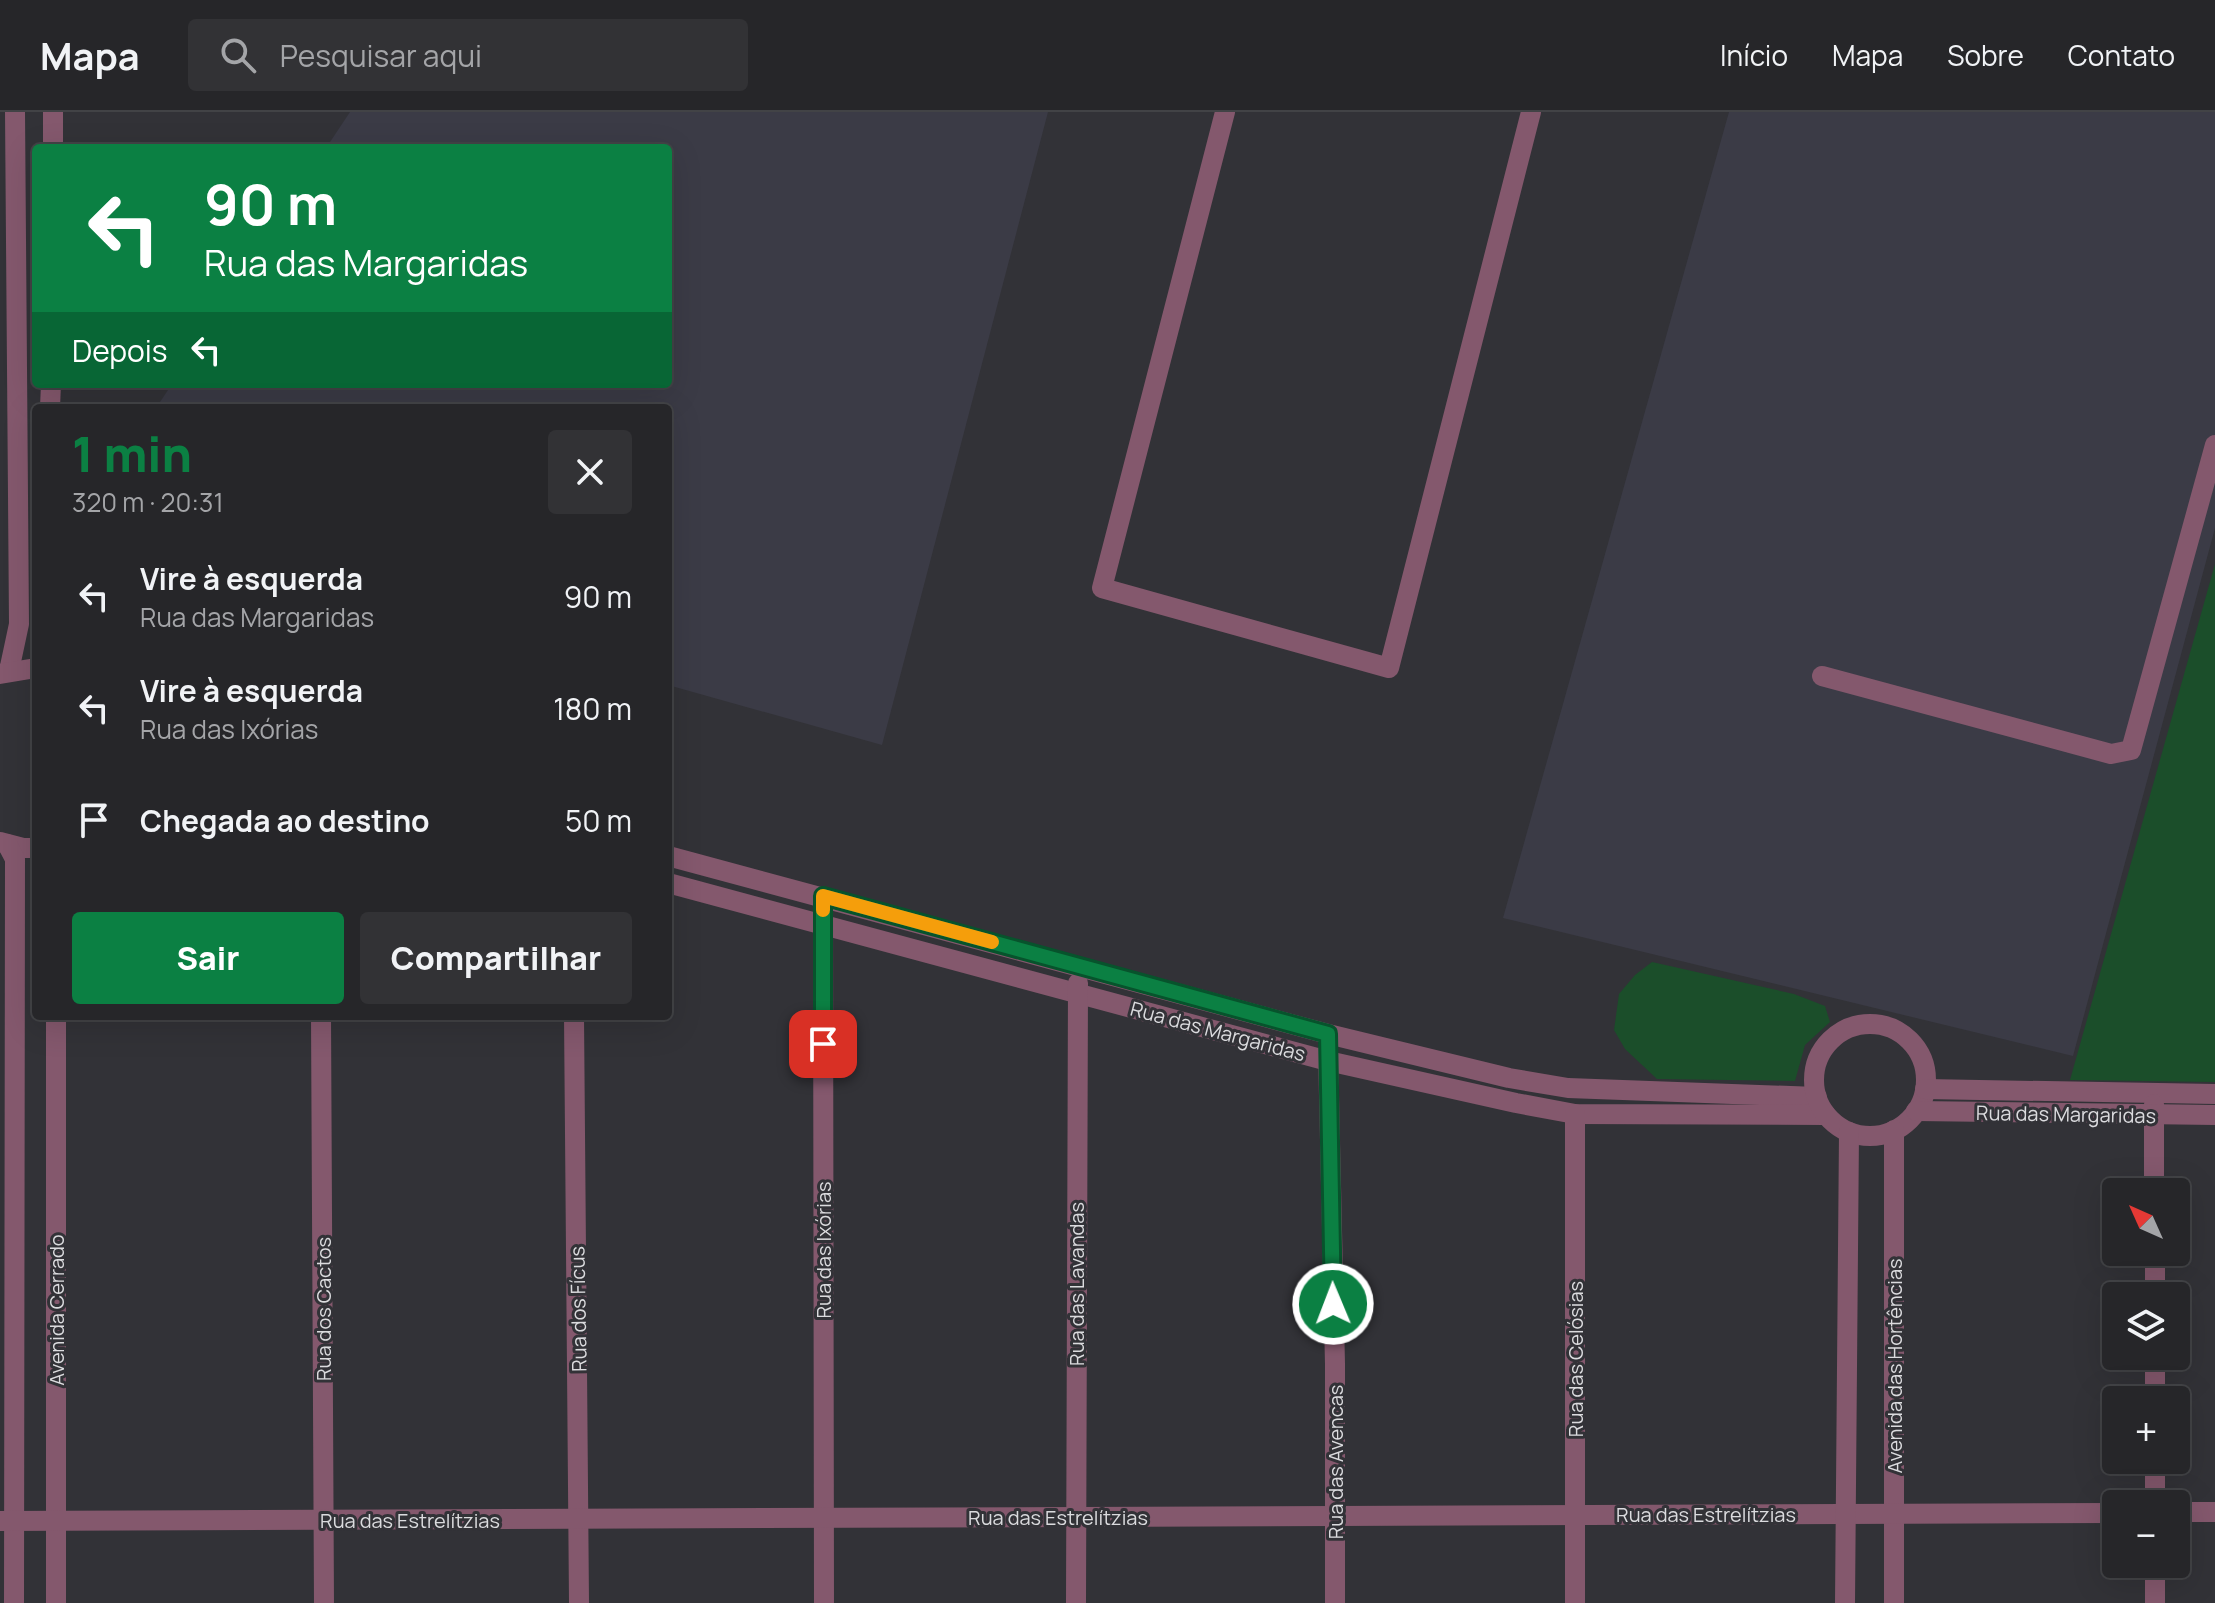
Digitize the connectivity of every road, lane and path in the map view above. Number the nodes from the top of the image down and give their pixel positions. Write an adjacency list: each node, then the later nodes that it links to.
1 (15, 112): 6 (street)
2 (53, 112): 5 (street)
3 (1225, 112): 4 (street)
4 (1531, 112)
5 (53, 144)
6 (7, 152): 9 (street)
7 (2215, 445): 10 (street)
8 (32, 668): 9 (street)
9 (4, 672)
10 (1822, 676)
11 (3, 843): 12 (street); 47 (street)
12 (32, 847)
13 (672, 857): 15 (street, Rua das Margaridas)
14 (672, 884): 16 (street, Rua das Margaridas)
15 (823, 896): 16 (street, Rua das Ixórias); 17 (street, Rua das Margaridas)
16 (823, 924): 18 (street, Rua das Margaridas); 43 (street, Rua das Ixórias)
17 (1078, 965): 18 (street, Rua das Lavandas); 22 (street, Rua das Margaridas)
18 (1077, 993): 23 (street, Rua das Margaridas); 42 (street, Rua das Lavandas)
19 (56, 1020): 46 (street, Avenida Cerrado)
20 (321, 1020): 45 (street, Rua dos Cactos)
21 (574, 1020): 44 (street, Rua dos Fícus)
22 (1328, 1034): 23 (street, Rua das Avencas); 27 (street, Rua das Margaridas)
23 (1328, 1061): 29 (street, Rua das Margaridas); 41 (street, Rua das Avencas)
24 (1925, 1089): 25 (street, Rua das Margaridas); 27 (street); 28 (street)
25 (2154, 1093): 26 (street, Rua das Margaridas); 31 (street)
26 (2215, 1094)
27 (1822, 1106): 29 (street, Rua das Margaridas); 33 (street)
28 (1916, 1111): 31 (street, Rua das Margaridas); 32 (street)
29 (1575, 1114): 40 (street, Rua das Celósias)
30 (2215, 1115): 31 (street, Rua das Margaridas)
31 (2154, 1116): 34 (street)
32 (1894, 1130): 33 (street); 39 (street, Avenida das Hortências)
33 (1849, 1132): 38 (street)
34 (2154, 1178)
35 (2190, 1512): 36 (street)
36 (2215, 1512)
37 (2102, 1513): 39 (street, Rua das Estrelítzias)
38 (1846, 1514): 39 (street, Rua das Estrelítzias); 40 (street, Rua das Estrelítzias); 57 (street)
39 (1894, 1514): 58 (street, Avenida das Hortências)
40 (1575, 1515): 41 (street, Rua das Estrelítzias); 56 (street, Rua das Celósias)
41 (1335, 1516): 42 (street, Rua das Estrelítzias); 55 (street, Rua das Avencas)
42 (1076, 1517): 43 (street, Rua das Estrelítzias); 54 (street, Rua das Lavandas)
43 (824, 1518): 44 (street, Rua das Estrelítzias); 53 (street, Rua das Ixórias)
44 (579, 1519): 45 (street, Rua das Estrelítzias); 52 (street, Rua dos Fícus)
45 (324, 1520): 46 (street, Rua das Estrelítzias); 51 (street, Rua dos Cactos)
46 (56, 1521): 47 (street, Rua das Estrelítzias); 50 (street, Avenida Cerrado)
47 (7, 1522): 49 (street)
48 (2155, 1578): 59 (street)
49 (14, 1603)
50 (56, 1603)
51 (324, 1603)
52 (579, 1603)
53 (824, 1603)
54 (1076, 1603)
55 (1335, 1603)
56 (1575, 1603)
57 (1845, 1603)
58 (1894, 1603)
59 (2155, 1603)

